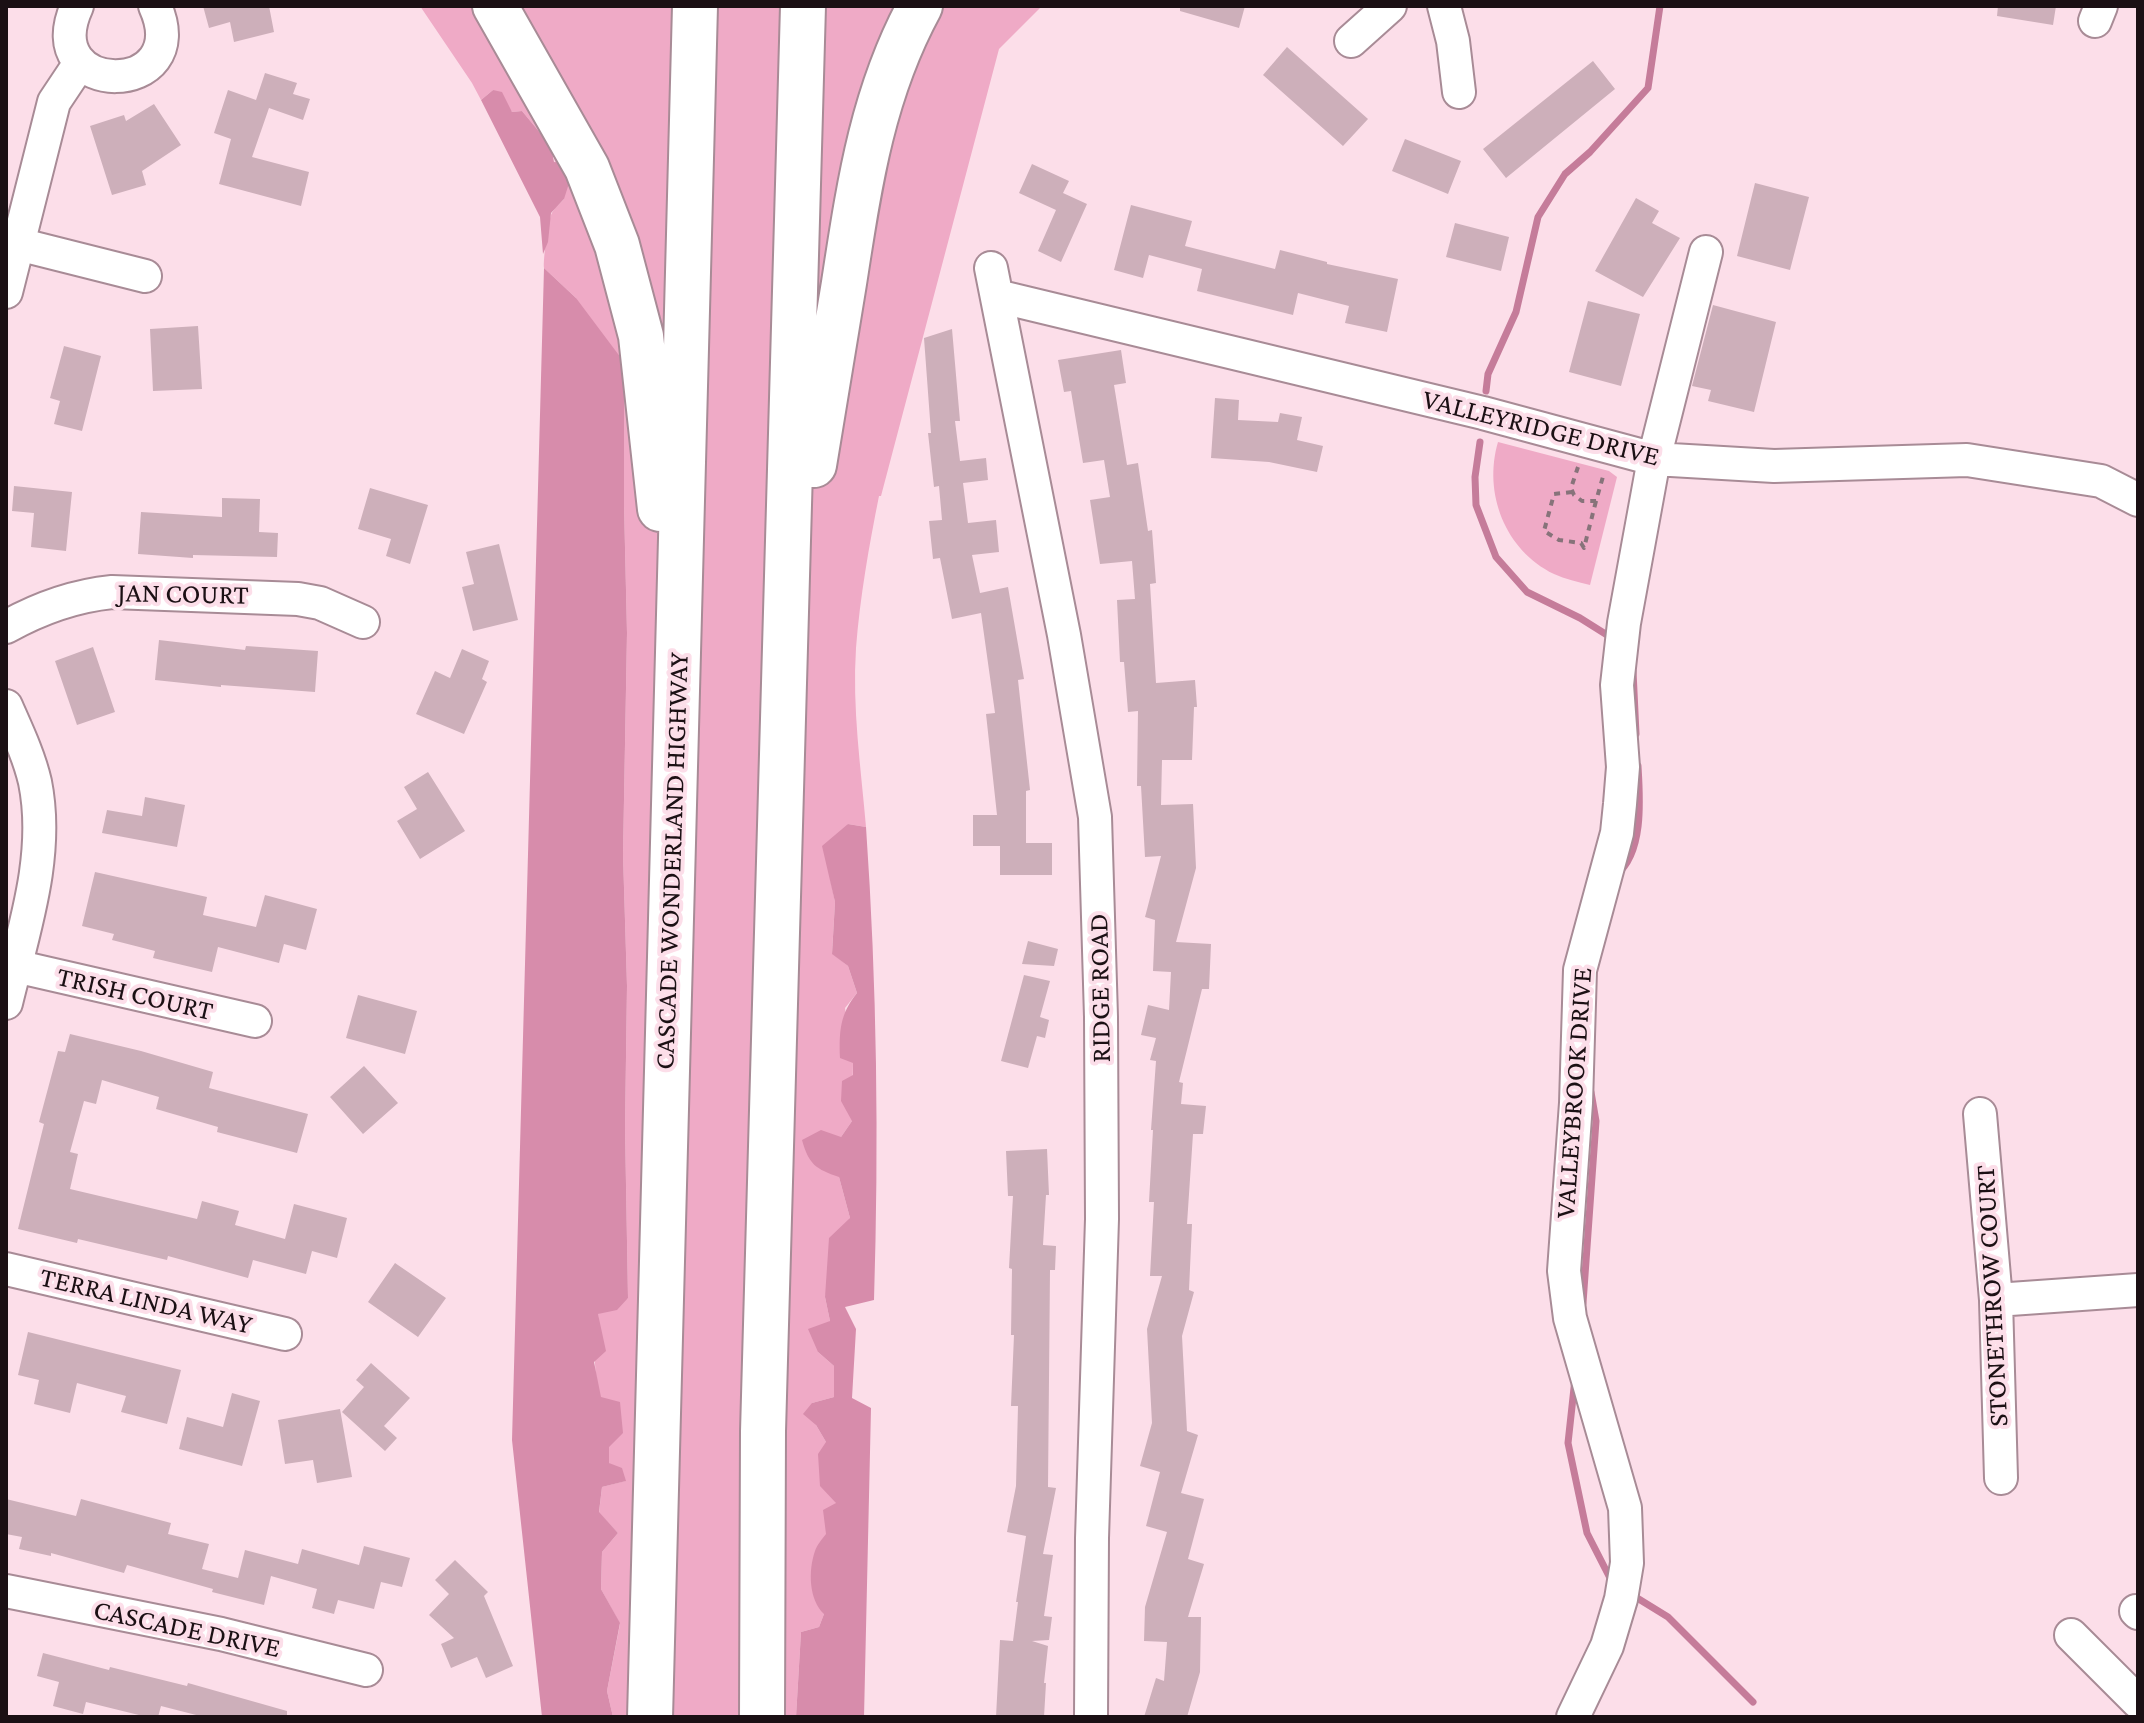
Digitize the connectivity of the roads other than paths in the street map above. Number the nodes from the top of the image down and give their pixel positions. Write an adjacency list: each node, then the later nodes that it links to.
1 (77, 6): 10 (street)
2 (155, 6): 10 (street)
3 (495, 6): 22 (highway)
4 (695, 6): 22 (highway, CASCADE WONDERLAND HIGHWAY)
5 (803, 6): 21 (highway)
6 (920, 6): 21 (highway)
7 (1390, 6): 9 (street)
8 (1444, 6): 11 (street)
9 (1351, 41)
10 (80, 63): 12 (street)
11 (1459, 92)
12 (12, 243): 14 (street); 16 (street)
13 (1706, 252): 17 (street, VALLEYBROOK DRIVE)
14 (145, 276)
15 (994, 282): 17 (street, VALLEYRIDGE DRIVE); 39 (street, RIDGE ROAD)
16 (6, 292)
17 (1654, 459): 18 (street, VALLEYRIDGE DRIVE); 40 (street, VALLEYBROOK DRIVE)
18 (2138, 500)
19 (363, 622): 20 (street, JAN COURT)
20 (6, 627)
21 (787, 633): 38 (highway)
22 (677, 673): 37 (highway, CASCADE WONDERLAND HIGHWAY)
23 (6, 706): 24 (street)
24 (15, 966): 25 (street); 26 (street, TRISH COURT)
25 (6, 1003)
26 (255, 1021)
27 (1980, 1114): 30 (street, STONETHROW COURT)
28 (6, 1269): 31 (street, TERRA LINDA WAY)
29 (2138, 1290): 30 (street)
30 (1996, 1300): 32 (street, STONETHROW COURT)
31 (285, 1334)
32 (2001, 1478)
33 (6, 1591): 35 (street, CASCADE DRIVE)
34 (2071, 1635): 36 (street)
35 (366, 1670)
36 (2137, 1698)
37 (650, 1717)
38 (762, 1717)
39 (1091, 1717)
40 (1573, 1717)

